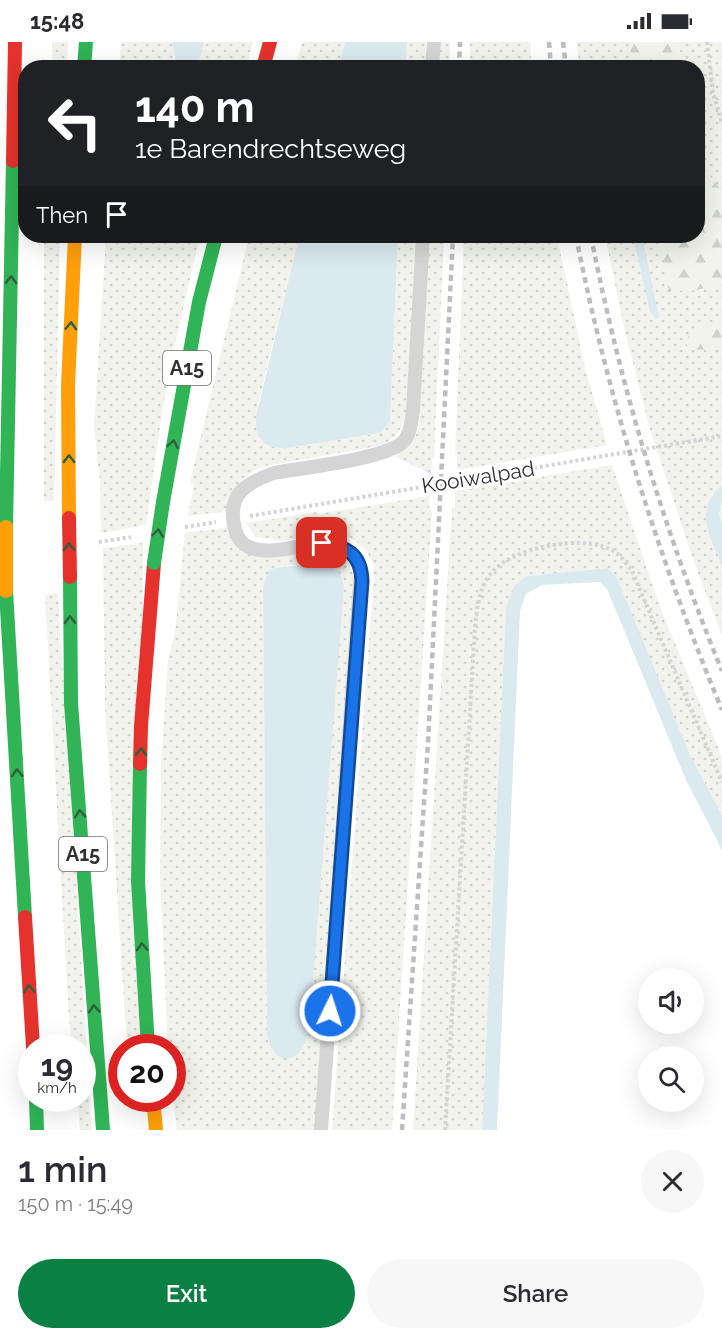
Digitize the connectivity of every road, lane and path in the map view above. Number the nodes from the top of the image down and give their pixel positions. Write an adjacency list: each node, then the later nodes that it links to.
1 (15, 42): 16 (highway, one-way to 1, bridge)
2 (86, 42): 6 (highway)
3 (270, 42): 7 (highway)
4 (434, 42): 8 (lane)
5 (707, 42): 9 (path)
6 (85, 60)
7 (265, 60)
8 (433, 60)
9 (722, 123)
10 (75, 243): 21 (highway, A15, one-way to 10, bridge)
11 (214, 243): 17 (highway, A15, one-way to 11, bridge)
12 (423, 243): 14 (lane)
13 (722, 436): 14 (path, Kooiwalpad)
14 (233, 519): 23 (lane)
15 (722, 782): 24 (path)
16 (32, 1034)
17 (147, 1034)
18 (36, 1112): 20 (highway)
19 (154, 1112): 22 (highway)
20 (37, 1130)
21 (103, 1130)
22 (156, 1130)
23 (321, 1130)
24 (445, 1130)

